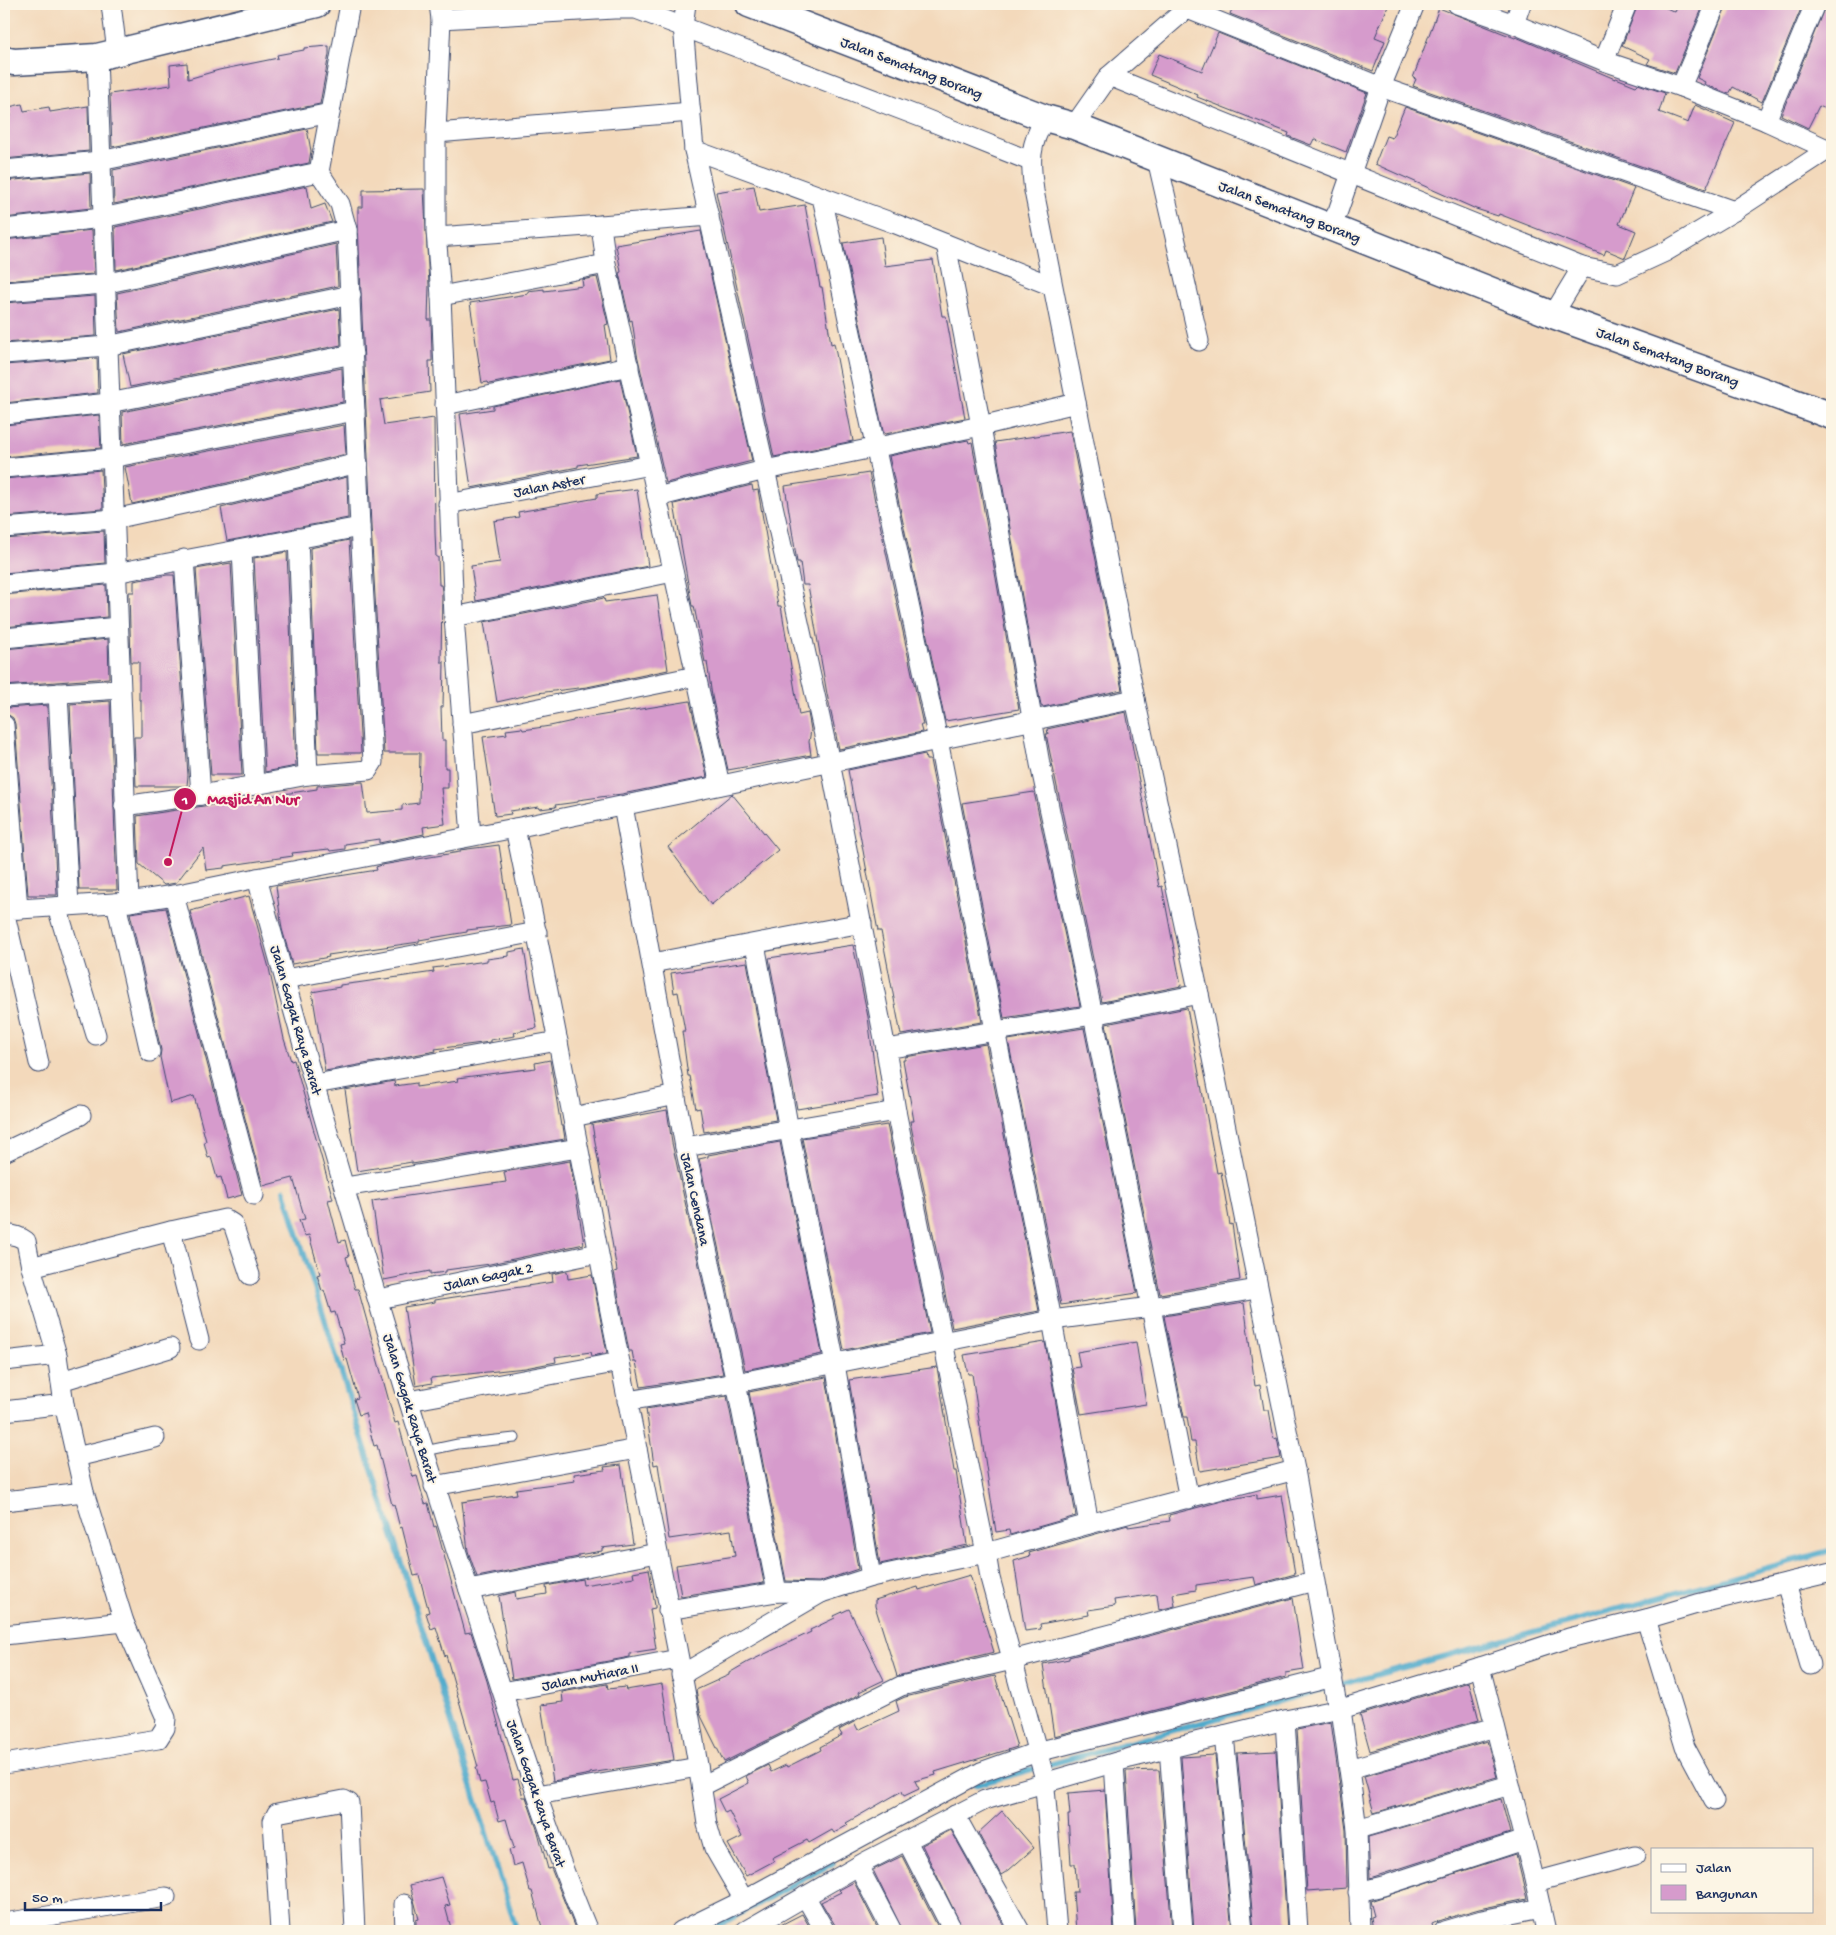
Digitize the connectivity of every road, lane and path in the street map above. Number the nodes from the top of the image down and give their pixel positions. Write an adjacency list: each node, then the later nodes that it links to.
1 (111, 4): 16 (street)
2 (317, 4): 16 (street)
3 (350, 4): 23 (street)
4 (686, 4): 15 (street)
5 (749, 4): 24 (street, Jalan Sematang Borang)
6 (1414, 4): 20 (street)
7 (1457, 4): 14 (street)
8 (1521, 4): 14 (street)
9 (1627, 4): 17 (street)
10 (1716, 4): 21 (street)
11 (1815, 4): 26 (street)
12 (1188, 6): 19 (street); 20 (street)
13 (440, 12): 15 (street); 27 (street)
14 (1514, 24): 17 (street)
15 (683, 26): 22 (street); 32 (street)
16 (107, 54): 18 (street); 31 (street)
17 (1604, 61): 21 (street)
18 (7, 66)
19 (1109, 76): 25 (street); 35 (street)
20 (1381, 86): 35 (street); 37 (street)
21 (1682, 87): 26 (street)
22 (691, 112): 27 (street); 29 (street)
23 (330, 113): 31 (street); 34 (street)
24 (1045, 118): 25 (street, Jalan Sematang Borang); 32 (street)
25 (1076, 121): 30 (street, Jalan Sematang Borang)
26 (1766, 121): 28 (street)
27 (436, 133): 44 (street)
28 (1831, 149): 37 (street)
29 (694, 150): 36 (street); 38 (street)
30 (1157, 159): 40 (street, Jalan Sematang Borang); 54 (street)
31 (100, 160): 33 (street); 39 (street)
32 (1030, 161): 49 (street)
33 (4, 170)
34 (319, 172): 39 (street); 43 (street)
35 (1349, 179): 40 (street); 47 (street)
36 (822, 197): 45 (street); 66 (street)
37 (1734, 211): 47 (street)
38 (709, 216): 41 (street); 71 (street)
39 (102, 218): 42 (street); 48 (street)
40 (1334, 218): 53 (street, Jalan Sematang Borang)
41 (601, 225): 44 (street); 46 (street)
42 (4, 229)
43 (347, 230): 48 (street); 51 (street)
44 (437, 237): 52 (street)
45 (946, 244): 49 (street); 65 (street)
46 (606, 264): 52 (street); 58 (street)
47 (1580, 271): 53 (street)
48 (104, 284): 50 (street); 55 (street)
49 (1052, 286): 60 (street)
50 (4, 292)
51 (351, 295): 55 (street); 57 (street)
52 (441, 296): 61 (street)
53 (1558, 306): 64 (street, Jalan Sematang Borang)
54 (1199, 341)
55 (107, 346): 56 (street); 59 (street)
56 (4, 354)
57 (353, 354): 59 (street); 62 (street)
58 (629, 366): 61 (street); 69 (street)
59 (109, 403): 63 (street); 67 (street)
60 (1076, 403): 65 (street); 90 (street)
61 (445, 405): 73 (street)
62 (355, 411): 67 (street); 68 (street)
63 (4, 414)
64 (1832, 416)
65 (981, 426): 66 (street); 91 (street)
66 (876, 448): 71 (street); 94 (street)
67 (111, 458): 70 (street); 74 (street)
68 (358, 462): 74 (street); 75 (street)
69 (650, 465): 72 (street); 73 (street, Jalan Aster)
70 (4, 468)
71 (765, 470): 72 (street); 95 (street)
72 (657, 497): 80 (street)
73 (448, 504): 83 (street)
74 (114, 519): 76 (street); 81 (street)
75 (360, 527): 77 (street); 96 (street)
76 (4, 528)
77 (298, 538): 78 (street); 96 (street)
78 (242, 550): 79 (street); 97 (street)
79 (184, 559): 81 (street); 99 (street)
80 (673, 572): 83 (street); 86 (street)
81 (115, 573): 82 (street); 84 (street)
82 (4, 584)
83 (454, 617): 92 (street)
84 (118, 627): 85 (street); 87 (street)
85 (4, 638)
86 (696, 676): 92 (street); 98 (street)
87 (120, 689): 88 (street); 100 (street)
88 (58, 693): 89 (street); 107 (street)
89 (4, 697)
90 (1135, 699): 91 (street); 114 (street)
91 (1032, 720): 94 (street); 115 (street)
92 (462, 724): 103 (street)
93 (4, 725): 108 (street)
94 (938, 740): 95 (street); 116 (street)
95 (830, 762): 98 (street); 109 (street)
96 (308, 775): 97 (street)
97 (254, 785): 99 (street)
98 (720, 785): 101 (street)
99 (200, 795): 100 (street)
100 (124, 806): 106 (street)
101 (623, 806): 102 (street); 112 (street, Jalan Cendana)
102 (515, 828): 103 (street); 110 (street)
103 (471, 836): 104 (street)
104 (257, 878): 105 (street); 113 (street, Jalan Gagak Raya Barat)
105 (174, 896): 106 (street); 132 (street)
106 (122, 902): 107 (street); 120 (street)
107 (63, 906): 108 (street); 117 (street)
108 (18, 909): 121 (street)
109 (862, 923): 111 (street); 119 (street)
110 (537, 932): 113 (street); 118 (street)
111 (755, 944): 112 (street); 127 (street)
112 (652, 963): 123 (street, Jalan Cendana)
113 (285, 980): 122 (street, Jalan Gagak Raya Barat)
114 (1199, 994): 115 (street); 138 (street)
115 (1093, 1015): 116 (street); 140 (street)
116 (995, 1032): 119 (street); 141 (street)
117 (96, 1035)
118 (558, 1041): 122 (street); 126 (street)
119 (886, 1049): 124 (street)
120 (150, 1052)
121 (39, 1063)
122 (315, 1084): 131 (street, Jalan Gagak Raya Barat)
123 (676, 1095): 126 (street); 128 (street, Jalan Cendana)
124 (896, 1111): 127 (street); 143 (street)
125 (80, 1115): 130 (street)
126 (573, 1117): 129 (street)
127 (789, 1130): 128 (street); 148 (street)
128 (685, 1147): 150 (street, Jalan Cendana)
129 (578, 1148): 131 (street); 135 (street)
130 (4, 1152)
131 (345, 1187): 139 (street, Jalan Gagak Raya Barat)
132 (254, 1195)
133 (171, 1231): 136 (street); 137 (street); 142 (street)
134 (4, 1235): 136 (street)
135 (598, 1253): 139 (street, Jalan Gagak 2); 147 (street)
136 (31, 1267): 145 (street)
137 (250, 1275)
138 (1257, 1289): 140 (street); 160 (street)
139 (379, 1299): 151 (street, Jalan Gagak Raya Barat)
140 (1151, 1307): 141 (street); 163 (street)
141 (1052, 1320): 143 (street); 165 (street)
142 (199, 1340)
143 (943, 1340): 148 (street); 167 (street)
144 (170, 1348): 149 (street)
145 (57, 1355): 146 (street); 149 (street)
146 (4, 1361)
147 (620, 1362): 151 (street); 152 (street)
148 (835, 1364): 150 (street); 169 (street)
149 (61, 1381): 153 (street)
150 (736, 1383): 152 (street); 173 (street, Jalan Cendana)
151 (409, 1401): 158 (street, Jalan Gagak Raya Barat)
152 (627, 1401): 157 (street)
153 (64, 1404): 154 (street); 159 (street)
154 (4, 1411)
155 (155, 1438): 159 (street)
156 (515, 1438): 158 (lane)
157 (637, 1449): 161 (street); 166 (street)
158 (425, 1451): 161 (street, Jalan Gagak Raya Barat)
159 (76, 1457): 162 (street)
160 (1295, 1470): 163 (street); 170 (street)
161 (434, 1486): 172 (street, Jalan Gagak Raya Barat)
162 (84, 1492): 164 (street); 177 (street)
163 (1189, 1499): 165 (street)
164 (4, 1501)
165 (1089, 1524): 167 (street)
166 (657, 1553): 172 (street); 175 (street)
167 (986, 1554): 169 (street); 179 (street)
168 (1832, 1572): 171 (street)
169 (871, 1577): 174 (street)
170 (1314, 1581): 179 (street); 183 (street)
171 (1786, 1583): 176 (street); 180 (street)
172 (469, 1590): 184 (street, Jalan Gagak Raya Barat)
173 (777, 1592): 174 (street); 175 (street)
174 (821, 1593): 181 (street, Jalan Mutiara II)
175 (668, 1610): 181 (street)
176 (1646, 1619): 182 (street); 198 (street)
177 (124, 1622): 178 (street); 191 (street)
178 (4, 1635)
179 (1012, 1660): 193 (street); 196 (street)
180 (1810, 1665)
181 (679, 1667): 184 (street, Jalan Mutiara II); 192 (street)
182 (1480, 1668): 185 (street); 187 (street)
183 (1333, 1679): 185 (street); 193 (street)
184 (503, 1692): 197 (street, Jalan Gagak Raya Barat)
185 (1338, 1704): 186 (street); 194 (street)
186 (1285, 1720): 188 (street); 228 (street)
187 (1495, 1727): 194 (street); 195 (street)
188 (1224, 1735): 189 (street); 227 (street)
189 (1169, 1748): 190 (street); 226 (street)
190 (1114, 1763): 193 (street); 225 (street)
191 (4, 1764)
192 (698, 1767): 196 (street); 197 (street)
193 (1041, 1767): 199 (street); 209 (street); 224 (street)
194 (1349, 1769): 200 (street)
195 (1510, 1785): 200 (street); 201 (street)
196 (702, 1786): 209 (street)
197 (537, 1795): 218 (street, Jalan Gagak Raya Barat)
198 (1714, 1801)
199 (955, 1815): 202 (street); 223 (street)
200 (1357, 1830): 206 (street)
201 (1524, 1840): 205 (street); 206 (street)
202 (907, 1841): 204 (street); 222 (street)
203 (1635, 1856): 205 (street)
204 (858, 1866): 207 (street); 221 (street)
205 (1535, 1882): 211 (street)
206 (1358, 1892): 229 (street)
207 (806, 1896): 214 (street); 220 (street)
208 (166, 1897): 212 (street)
209 (744, 1900): 219 (street)
210 (404, 1904): 217 (street)
211 (1541, 1908): 213 (street); 231 (street)
212 (4, 1923)
213 (1482, 1926): 230 (street)
214 (754, 1929)
215 (280, 1931): 216 (street)
216 (355, 1931)
217 (405, 1931)
218 (588, 1931)
219 (681, 1931)
220 (825, 1931)
221 (892, 1931)
222 (954, 1931)
223 (1020, 1931)
224 (1056, 1931)
225 (1125, 1931)
226 (1182, 1931)
227 (1243, 1931)
228 (1298, 1931)
229 (1360, 1931)
230 (1444, 1931)
231 (1546, 1931)

